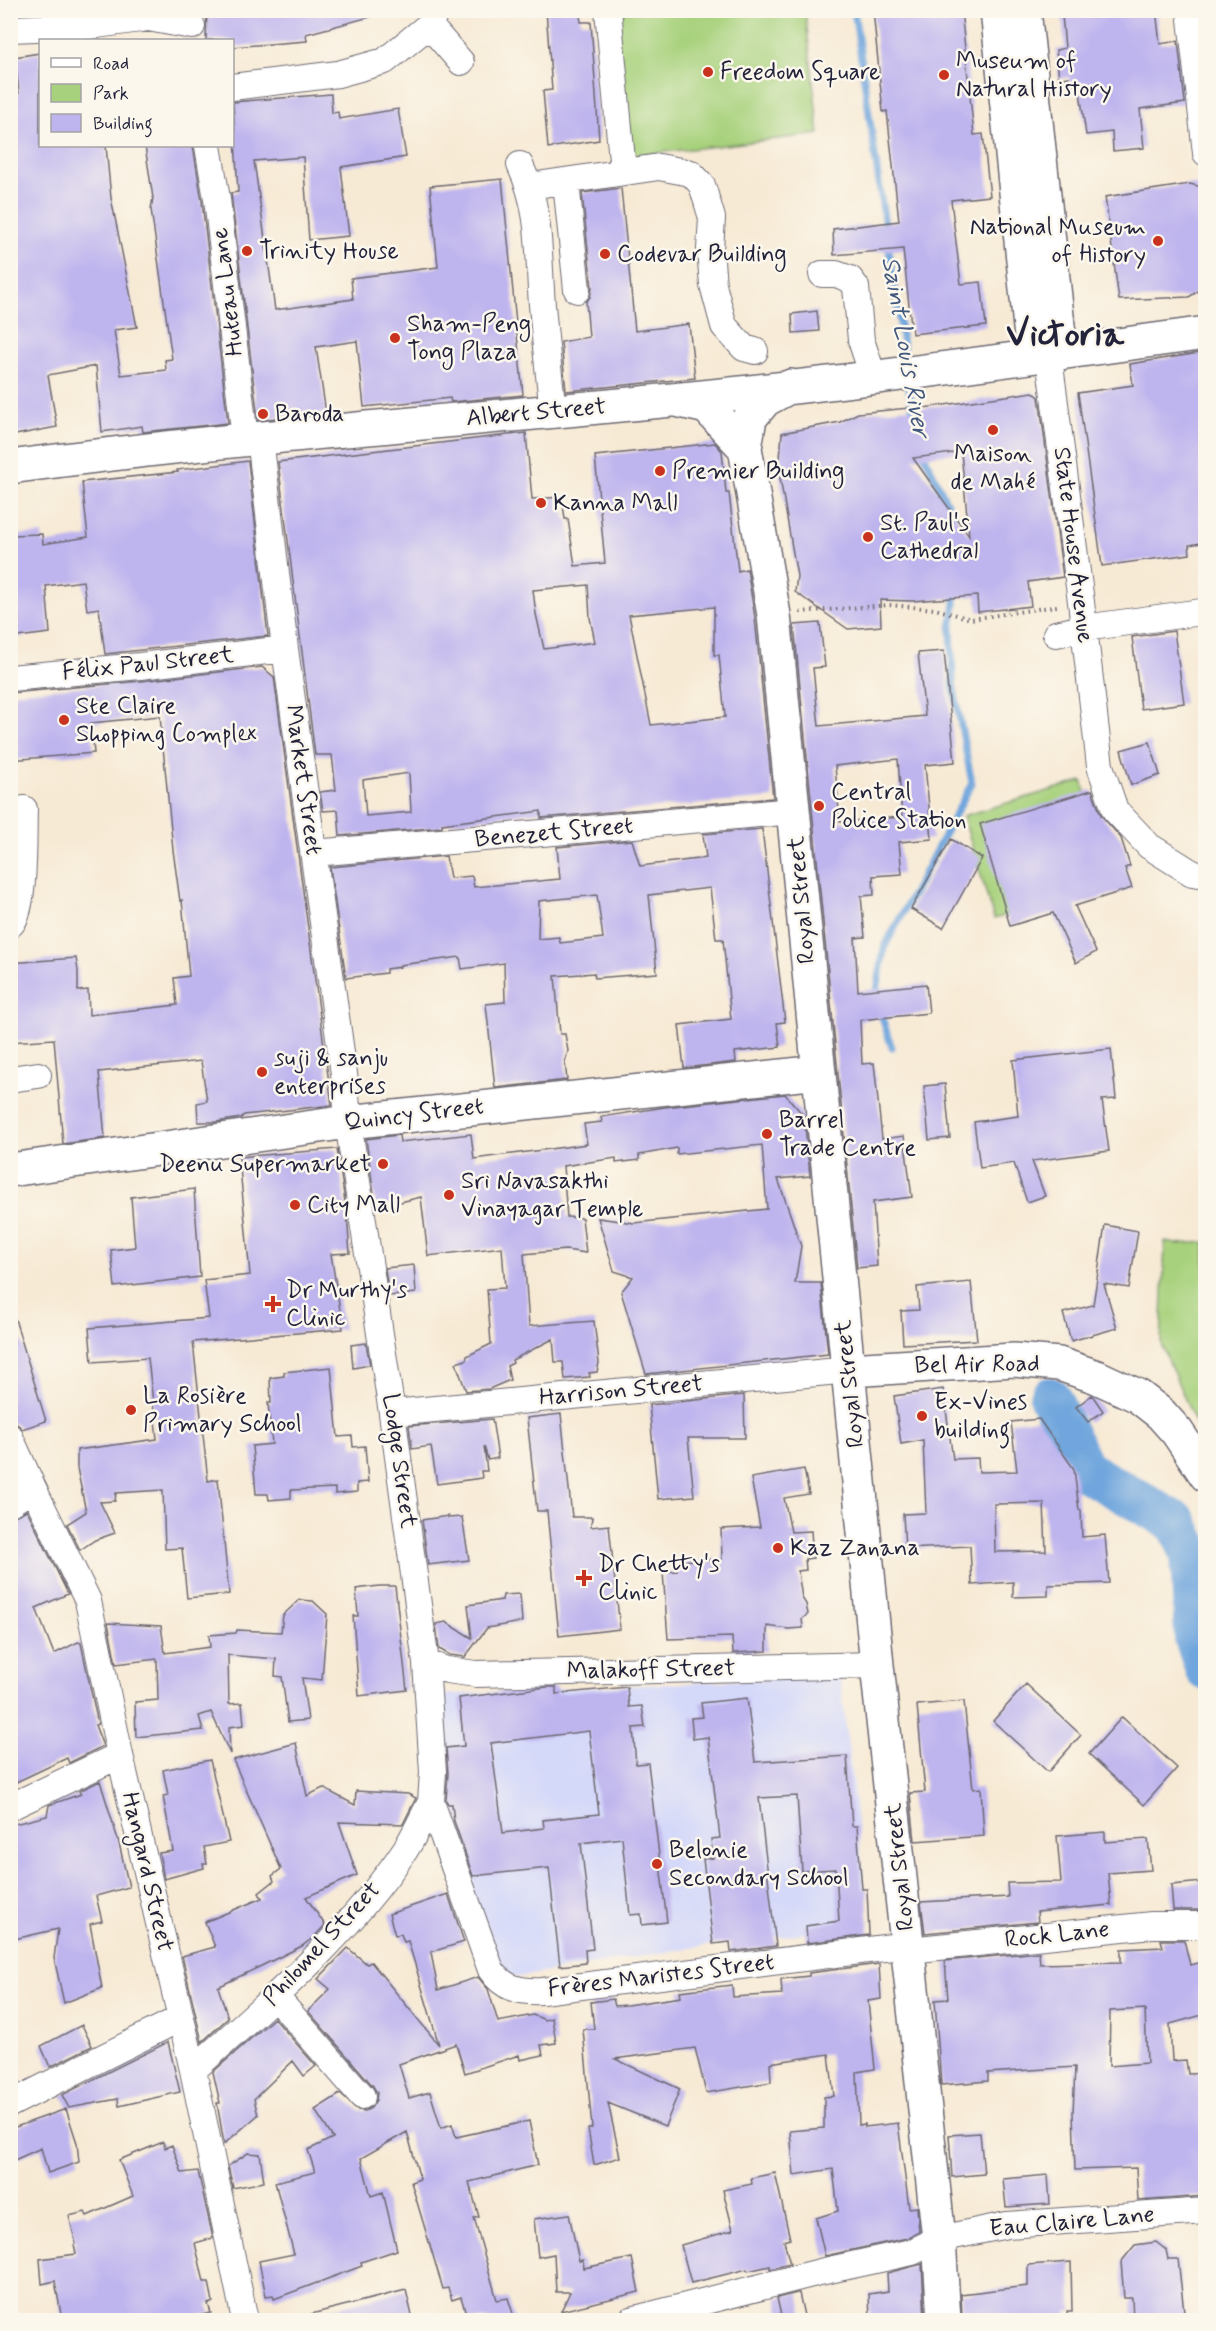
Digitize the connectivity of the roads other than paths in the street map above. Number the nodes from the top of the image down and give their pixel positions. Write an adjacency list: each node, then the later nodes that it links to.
1 (608, 10): 12 (street)
2 (997, 10): 18 (main road)
3 (1024, 10): 18 (main road)
4 (1190, 10): 11 (street)
5 (433, 18): 8 (street); 9 (street)
6 (194, 26): 7 (street)
7 (10, 29)
8 (460, 62)
9 (234, 87)
10 (208, 147): 23 (street, Huteau Lane)
11 (1206, 153)
12 (623, 171): 13 (street); 17 (street)
13 (566, 182): 15 (street); 22 (street)
14 (822, 274): 19 (street)
15 (577, 290)
16 (1206, 333): 18 (main road, Albert Street)
17 (755, 351)
18 (1048, 361): 19 (main road, Albert Street); 27 (street, State House Avenue)
19 (894, 374): 20 (main road, Albert Street)
20 (791, 386): 21 (main road, Albert Street); 24 (main road, Royal Street)
21 (675, 400): 22 (main road, Albert Street); 24 (main road)
22 (553, 411): 23 (main road, Albert Street)
23 (253, 439): 25 (main road, Albert Street); 29 (street, Market Street)
24 (745, 448): 32 (main road, Royal Street)
25 (10, 467)
26 (1202, 612): 27 (street)
27 (1084, 628): 28 (street); 34 (street, State House Avenue)
28 (1056, 634)
29 (285, 649): 30 (street, Félix Paul Street); 33 (street, Market Street)
30 (10, 678)
31 (24, 810): 35 (street)
32 (794, 811): 33 (street, Benezet Street); 36 (main road, Royal Street)
33 (314, 854): 39 (street, Market Street)
34 (1206, 875)
35 (10, 925)
36 (819, 1072): 39 (main road, Quincy Street); 41 (main road, Royal Street)
37 (38, 1075): 38 (street)
38 (10, 1079)
39 (348, 1122): 40 (main road, Quincy Street); 42 (street, Lodge Street)
40 (10, 1170)
41 (849, 1370): 42 (street, Harrison Street); 44 (main road, Bel Air Road); 48 (main road, Royal Street)
42 (392, 1413): 47 (street, Lodge Street)
43 (10, 1437): 45 (street, Hangard Street)
44 (1206, 1475)
45 (33, 1488): 46 (street); 49 (street, Hangard Street)
46 (10, 1503)
47 (426, 1663): 48 (street, Malakoff Street); 50 (street, Lodge Street)
48 (877, 1665): 53 (main road, Royal Street)
49 (120, 1755): 51 (street); 55 (street, Hangard Street)
50 (431, 1802): 53 (street, Frères Maristes Street); 54 (street, Philomel Street)
51 (10, 1807)
52 (1206, 1925): 53 (street, Rock Lane)
53 (908, 1948): 60 (main road, Royal Street)
54 (275, 1996): 56 (street, Philomel Street); 57 (street)
55 (181, 2018): 56 (street, Hangard Street); 58 (street)
56 (193, 2070): 61 (street, Hangard Street)
57 (362, 2096)
58 (10, 2104)
59 (1206, 2211): 60 (street, Eau Claire Lane)
60 (939, 2239): 62 (street, Eau Claire Lane); 63 (main road, Royal Street)
61 (244, 2320)
62 (631, 2320)
63 (945, 2320)

